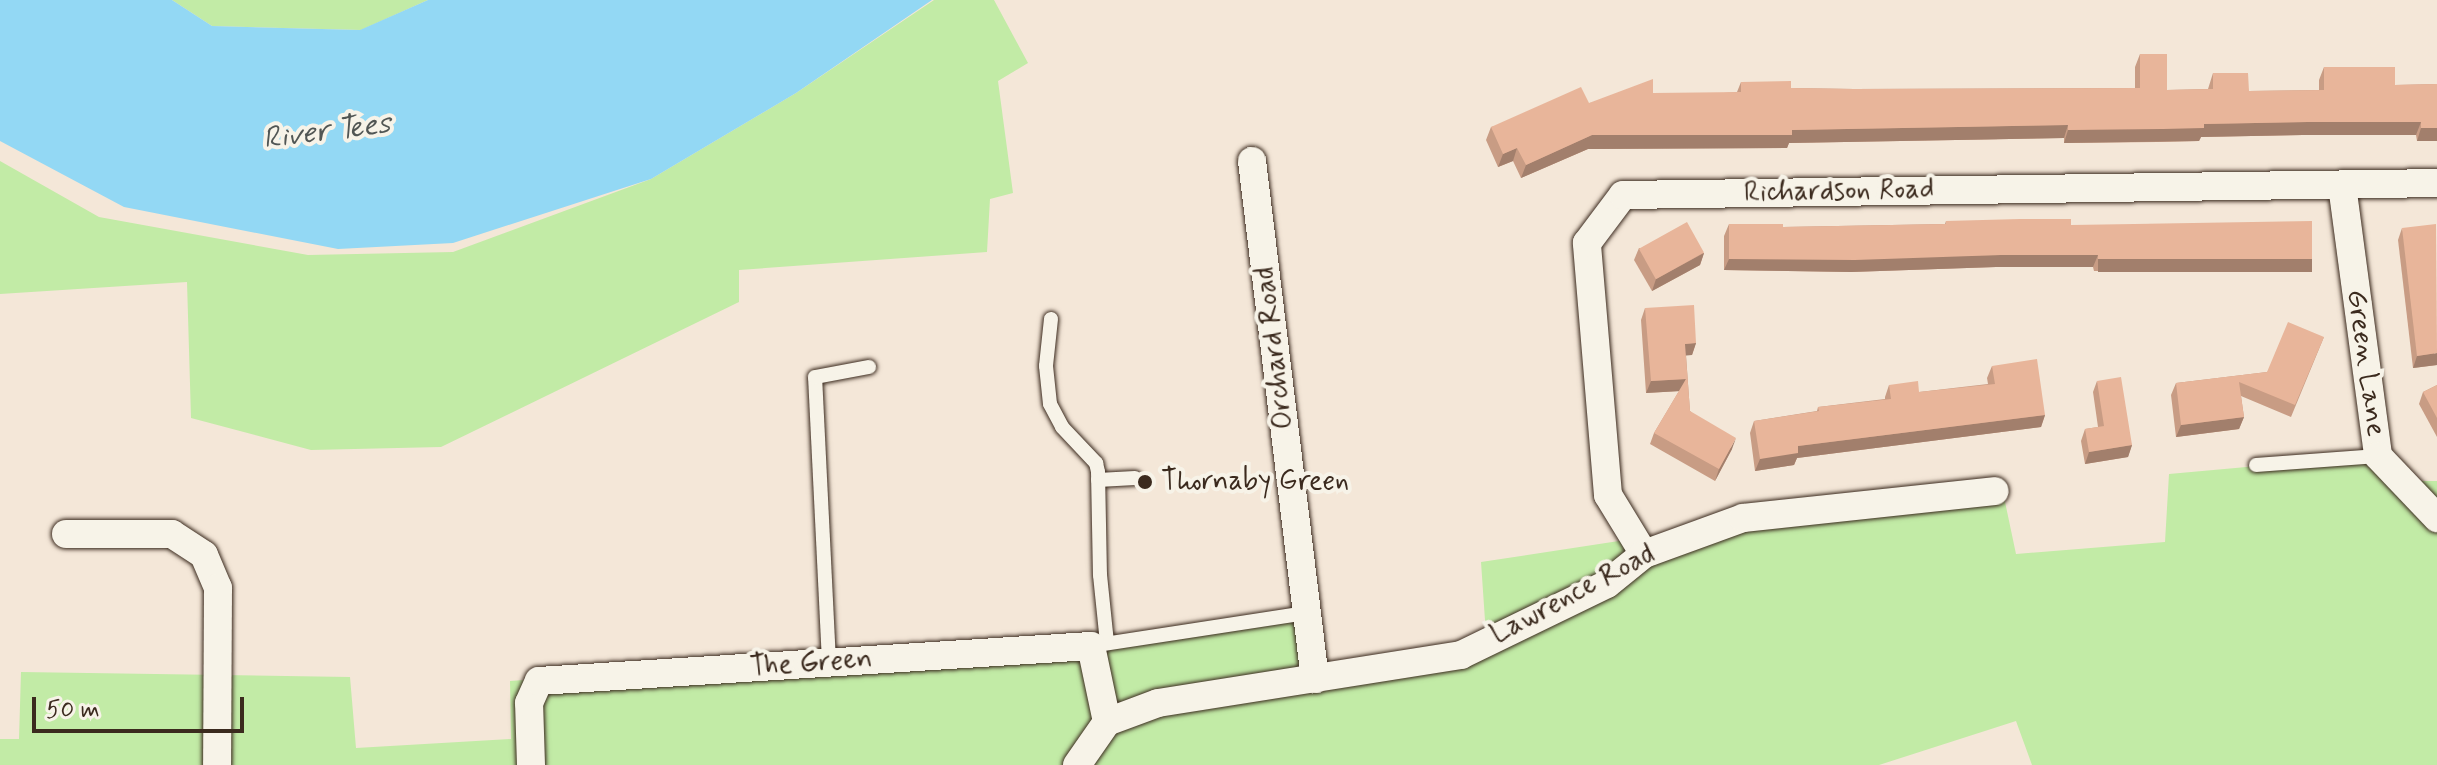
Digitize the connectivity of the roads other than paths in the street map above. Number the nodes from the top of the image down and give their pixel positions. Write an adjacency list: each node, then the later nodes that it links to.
1 (1252, 161): 14 (street, Orchard Road)
2 (2437, 183): 3 (street, Richardson Road)
3 (2342, 185): 6 (street, Green Lane); 13 (street, Richardson Road)
4 (1051, 319): 9 (lane)
5 (869, 367): 16 (lane)
6 (2378, 456): 7 (lane); 11 (street, Green Lane)
7 (2256, 465)
8 (1135, 478): 9 (lane)
9 (1098, 480): 15 (lane)
10 (1995, 491): 13 (street, Lawrence Road)
11 (2437, 518)
12 (66, 534): 19 (street)
13 (1644, 554): 17 (street, Lawrence Road)
14 (1306, 613): 15 (lane); 17 (street, Orchard Road)
15 (1099, 645): 16 (street, The Green); 18 (street)
16 (829, 662): 20 (street, The Green)
17 (1315, 679): 18 (street, Lawrence Road)
18 (1107, 722): 21 (street)
19 (217, 765)
20 (531, 765)
21 (1077, 765)

